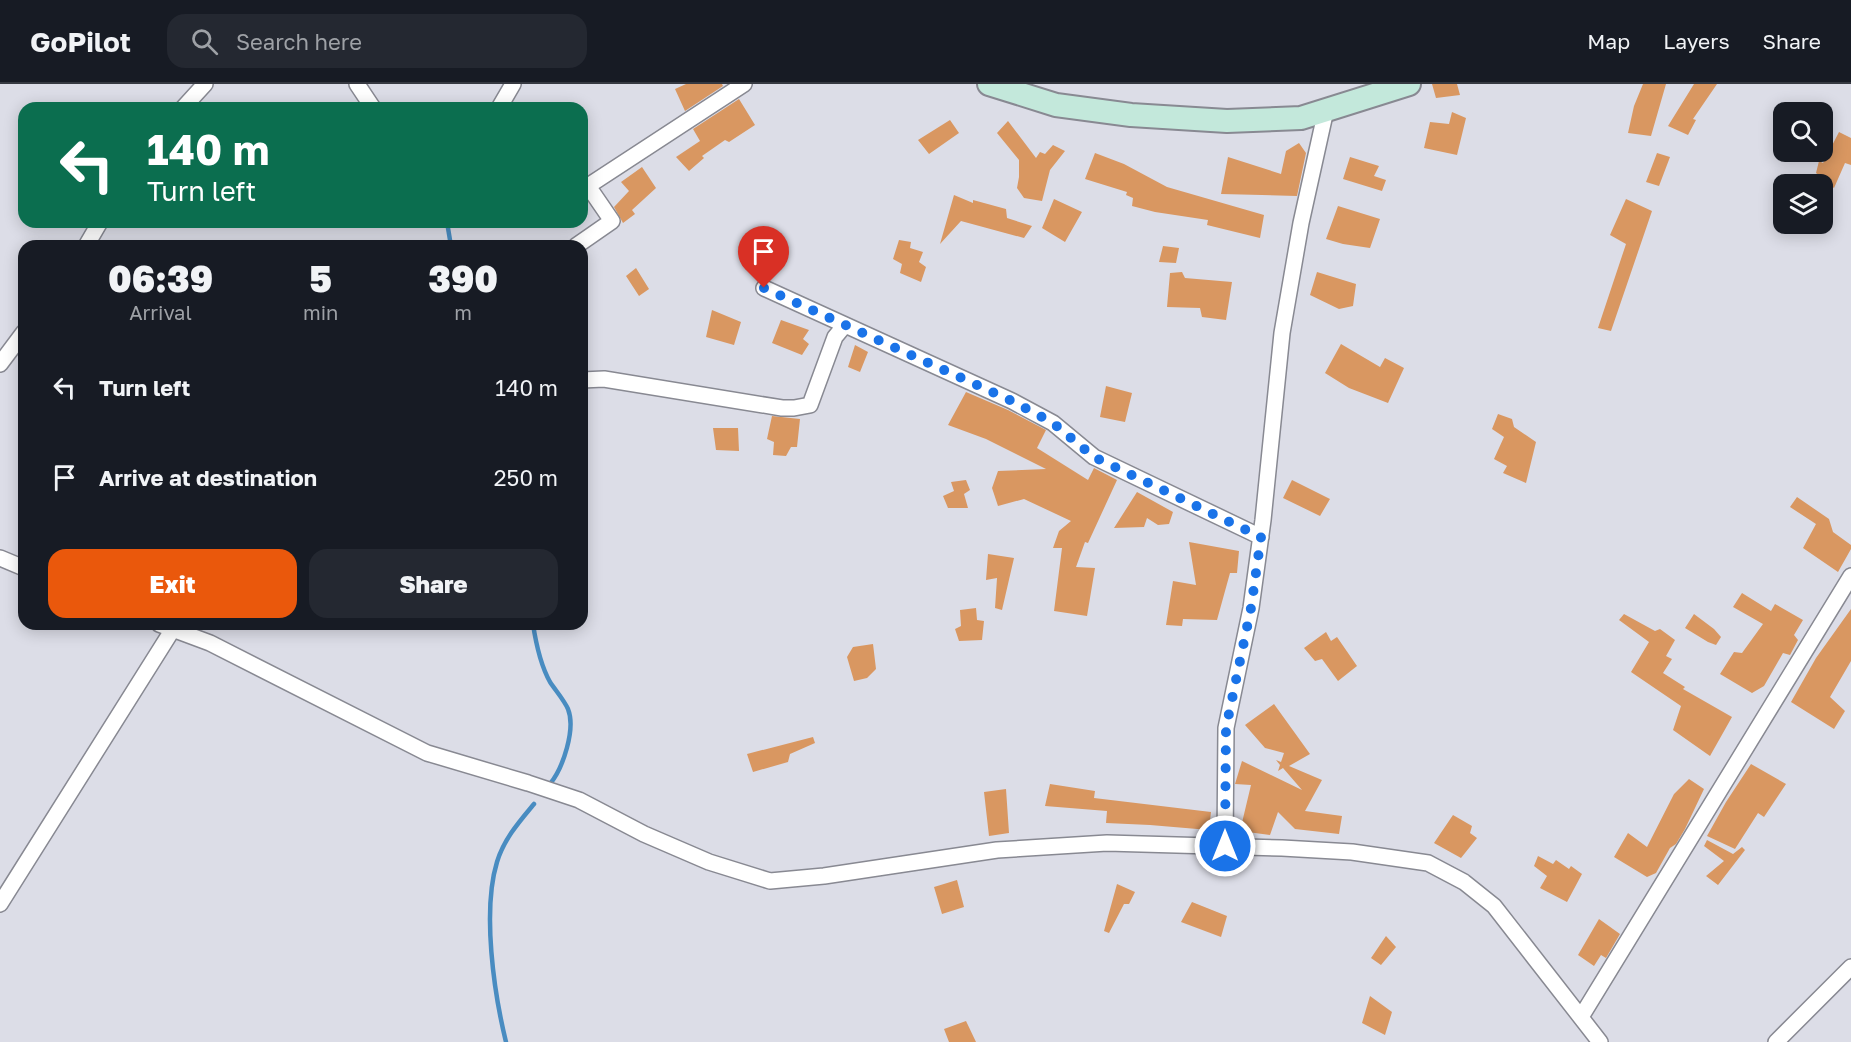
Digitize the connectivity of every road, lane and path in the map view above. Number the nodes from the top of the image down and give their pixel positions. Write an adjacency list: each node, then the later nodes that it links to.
1 (205, 84): 7 (street)
2 (357, 84): 8 (street)
3 (513, 84): 9 (street)
4 (744, 84): 11 (street)
5 (989, 84): 10 (main road)
6 (1409, 84): 10 (main road)
7 (188, 102)
8 (369, 102)
9 (502, 102)
10 (1326, 110): 19 (street)
11 (588, 186)
12 (588, 186): 13 (street)
13 (585, 240)
14 (764, 288): 15 (street)
15 (845, 325): 18 (street); 19 (street)
16 (18, 340): 17 (street)
17 (0, 364)
18 (588, 380)
19 (1261, 537): 25 (street)
20 (0, 558): 21 (street)
21 (18, 566)
22 (1851, 576): 28 (street)
23 (164, 630): 26 (street)
24 (174, 630): 25 (street)
25 (1225, 846): 28 (street)
26 (0, 904)
27 (1851, 967): 30 (street)
28 (1581, 1017): 29 (street)
29 (1600, 1042)
30 (1776, 1042)

